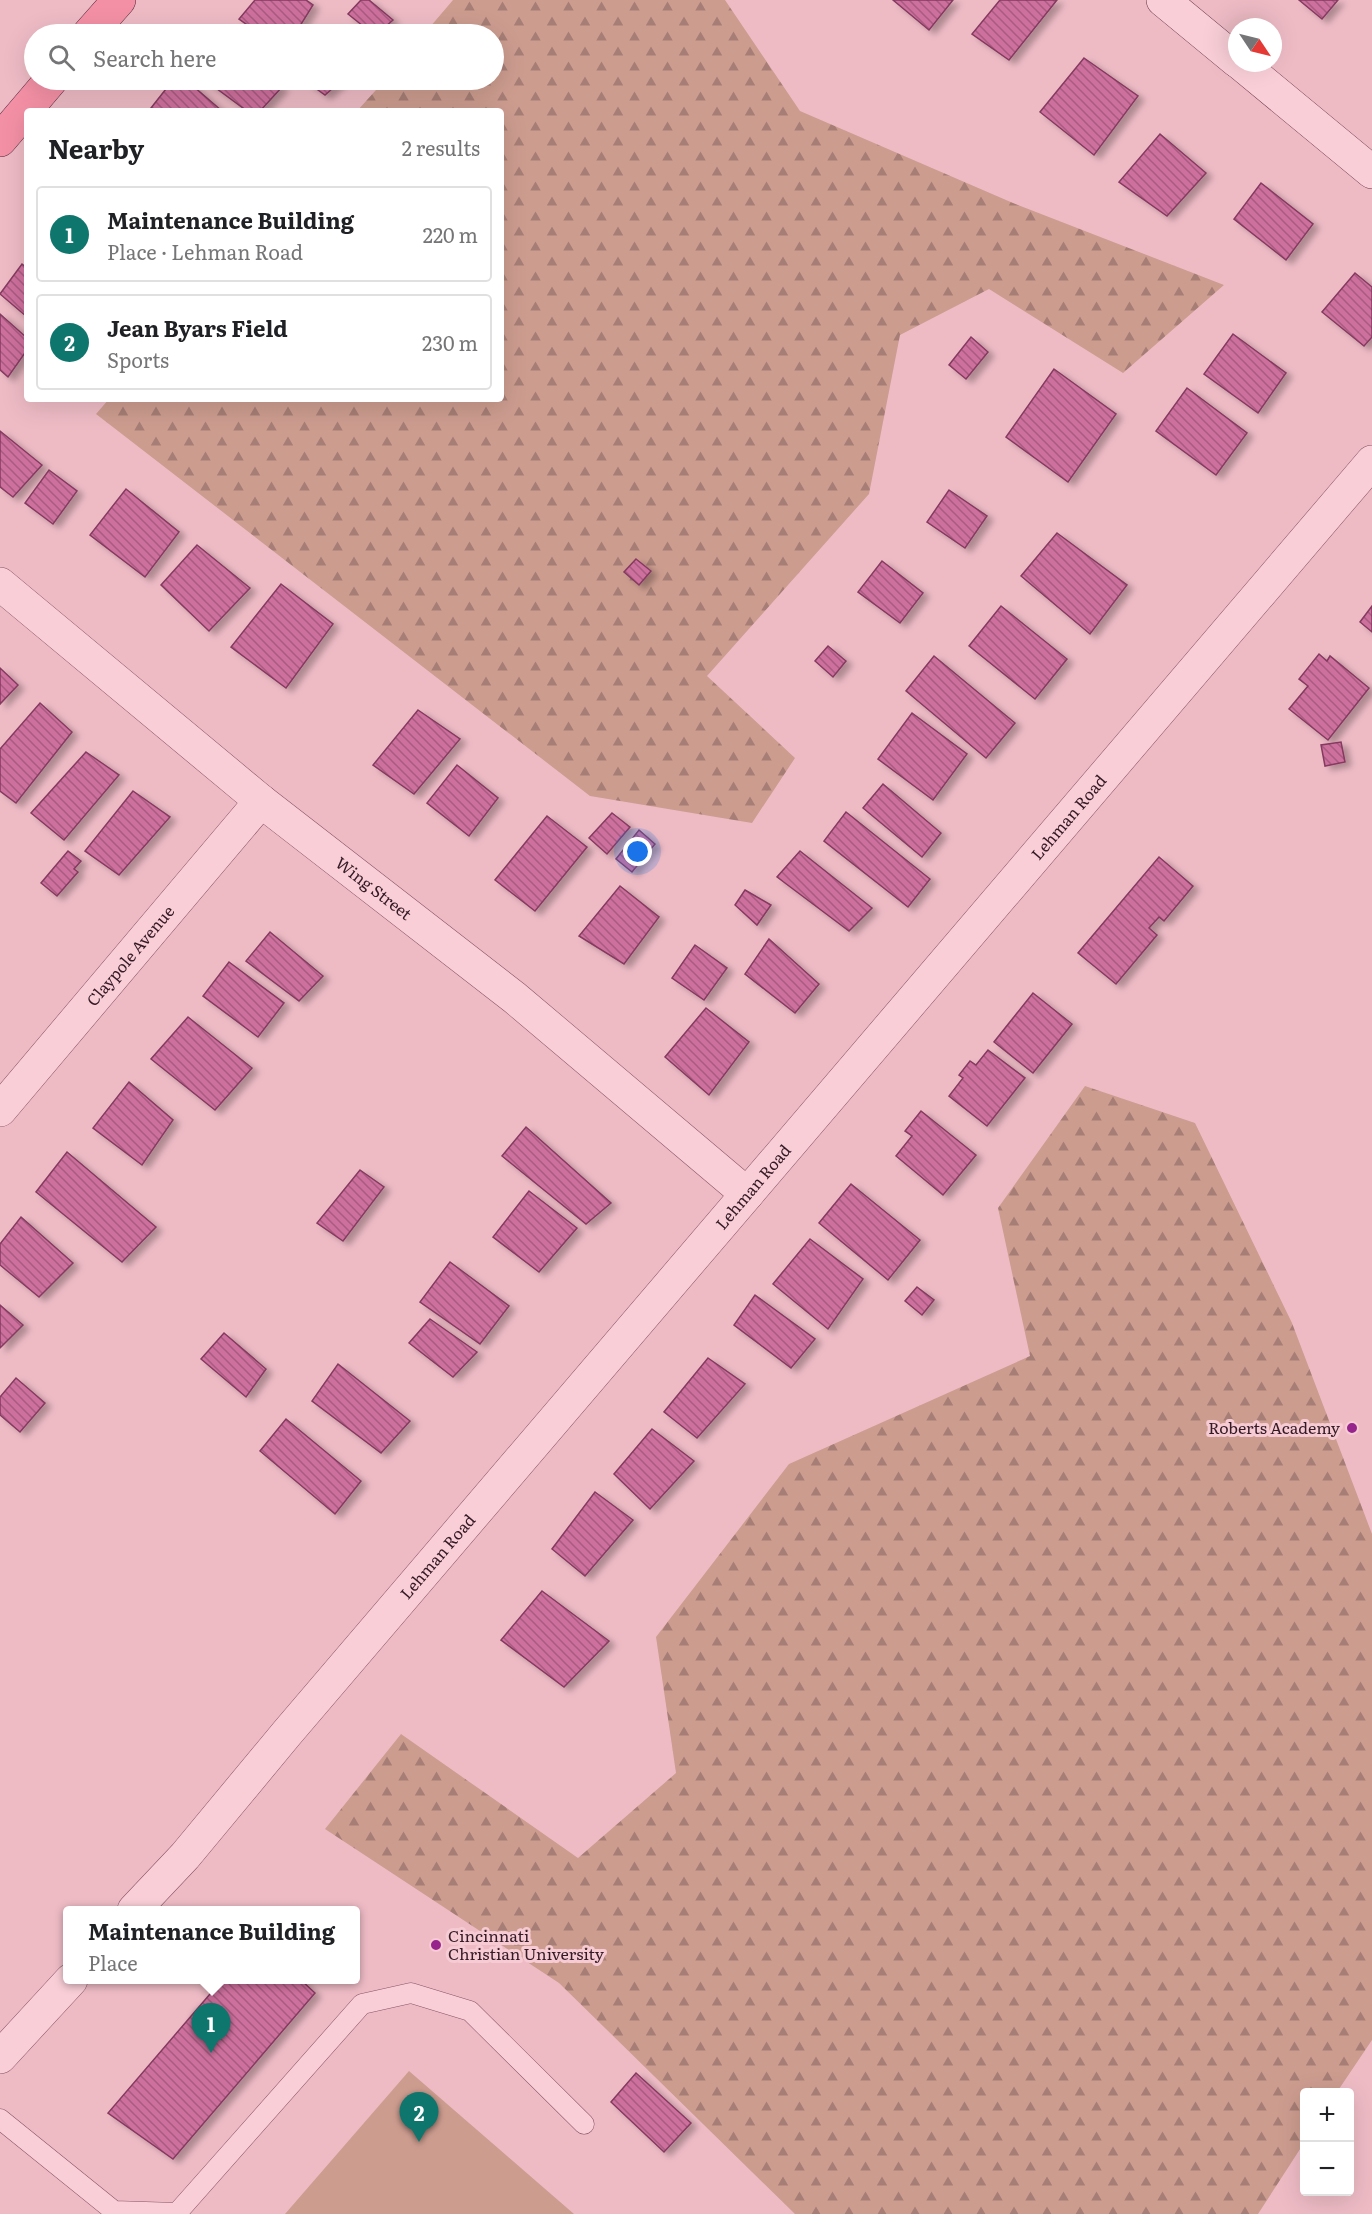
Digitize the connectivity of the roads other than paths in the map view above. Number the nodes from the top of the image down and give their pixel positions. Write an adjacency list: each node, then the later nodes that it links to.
1 (119, 0): 3 (main road)
2 (1163, 0): 4 (street)
3 (98, 24)
4 (1228, 54)
5 (1250, 72): 10 (street)
6 (42, 90): 7 (main road)
7 (27, 108)
8 (24, 112): 9 (main road)
9 (0, 140)
10 (1372, 172)
11 (1372, 462): 15 (street, Lehman Road)
12 (0, 584): 13 (street, Wing Street)
13 (261, 801): 14 (street, Claypole Avenue); 15 (street, Wing Street)
14 (0, 1110)
15 (747, 1194): 16 (street, Lehman Road)
16 (139, 1906)
17 (67, 1984): 18 (street)
18 (0, 2057)
19 (0, 2119): 20 (lane)
20 (584, 2124)

